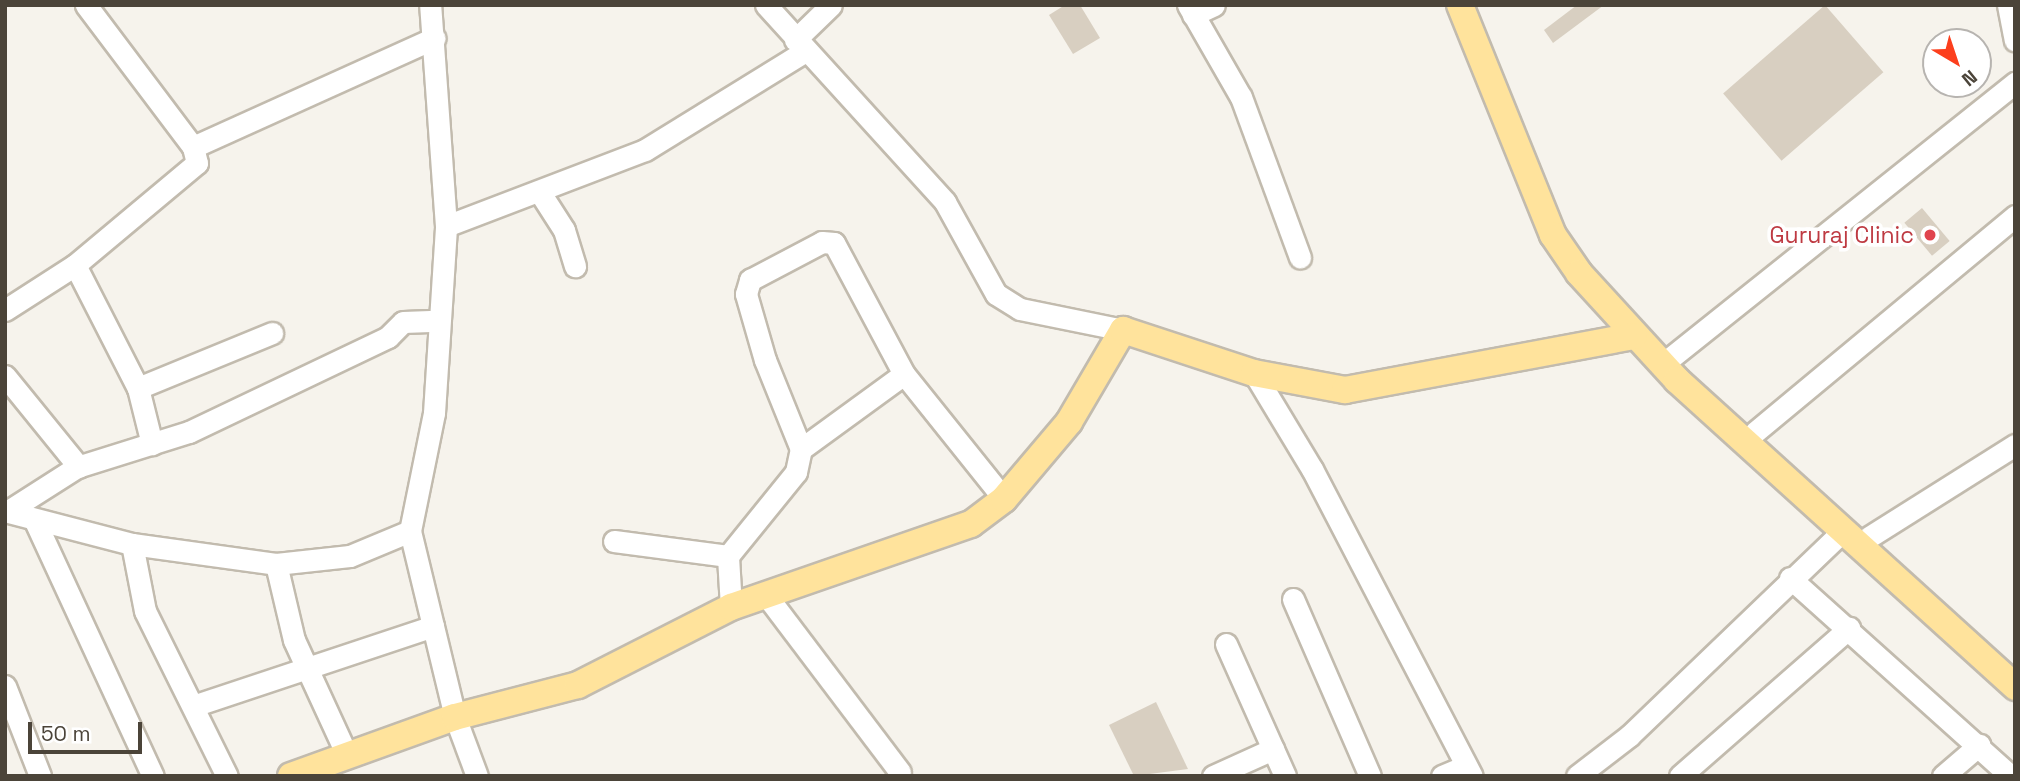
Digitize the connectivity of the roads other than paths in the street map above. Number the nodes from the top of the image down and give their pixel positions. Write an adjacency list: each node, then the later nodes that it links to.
1 (86, 5): 13 (street)
2 (430, 5): 9 (street)
3 (766, 5): 11 (street)
4 (831, 5): 11 (street)
5 (1213, 5): 8 (street)
6 (1460, 5): 24 (main road)
7 (2008, 5): 10 (street)
8 (1191, 10): 17 (street)
9 (433, 38): 13 (street); 16 (street)
10 (2015, 40)
11 (800, 45): 14 (street); 22 (street)
12 (2015, 83): 25 (street)
13 (193, 147): 18 (street)
14 (539, 191): 16 (street); 19 (street)
15 (2015, 216): 30 (street)
16 (446, 226): 21 (street)
17 (1300, 257)
18 (75, 265): 20 (street); 29 (street)
19 (575, 266)
20 (5, 310)
21 (437, 321): 31 (street); 38 (street)
22 (1123, 330): 26 (main road); 35 (main road)
23 (272, 333): 29 (street)
24 (1634, 336): 25 (main road); 26 (main road)
25 (1664, 363): 30 (main road); 39 (main road)
26 (1254, 373): 61 (street)
27 (904, 374): 33 (street); 33 (street); 35 (street)
28 (5, 376): 34 (street)
29 (141, 394): 31 (street)
30 (1755, 432): 40 (main road)
31 (152, 444): 34 (street)
32 (2015, 445): 40 (street)
33 (801, 449): 43 (street)
34 (79, 467): 36 (street)
35 (1004, 499): 46 (main road)
36 (7, 511): 37 (street)
37 (35, 521): 42 (street); 64 (street)
38 (410, 531): 44 (street); 49 (street)
39 (1842, 532): 45 (street); 55 (main road)
40 (1869, 537): 52 (main road)
41 (614, 541): 43 (street)
42 (132, 544): 44 (street); 56 (street)
43 (728, 556): 48 (street)
44 (275, 564): 53 (street)
45 (1790, 578): 50 (street); 72 (street)
46 (766, 595): 48 (main road); 62 (street)
47 (1293, 599): 70 (street)
48 (731, 607): 57 (main road)
49 (433, 626): 53 (street); 57 (street)
50 (1849, 628): 58 (street); 73 (street)
51 (1226, 645): 59 (street)
52 (2015, 667)
53 (307, 668): 56 (street); 60 (street)
54 (5, 686): 63 (street)
55 (2015, 687)
56 (193, 706): 65 (street)
57 (455, 717): 60 (main road); 67 (street)
58 (1979, 745): 74 (street); 75 (street)
59 (1273, 749): 68 (street); 69 (street)
60 (347, 755): 66 (main road)
61 (1469, 771): 71 (street)
62 (900, 772)
63 (40, 776)
64 (153, 776)
65 (227, 776)
66 (291, 776)
67 (477, 776)
68 (1213, 776)
69 (1285, 776)
70 (1370, 776)
71 (1442, 776)
72 (1577, 776)
73 (1680, 776)
74 (1943, 776)
75 (2011, 776)

